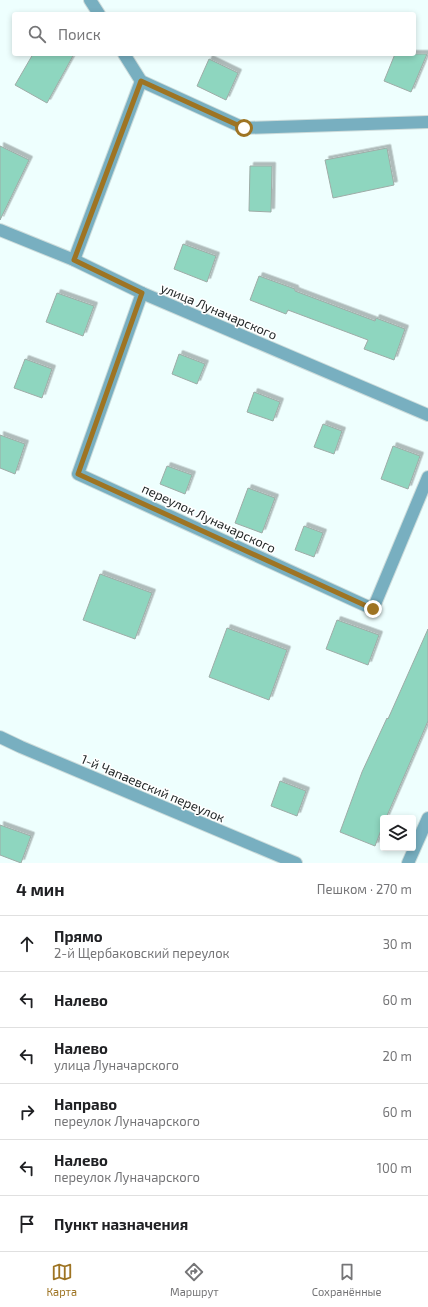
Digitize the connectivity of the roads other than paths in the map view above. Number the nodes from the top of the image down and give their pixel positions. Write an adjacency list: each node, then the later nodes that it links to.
1 (90, 0): 2 (street)
2 (98, 12)
3 (125, 56): 4 (street)
4 (141, 81): 5 (street); 7 (street)
5 (428, 122)
6 (0, 231): 7 (street, улица Луначарского)
7 (74, 260): 8 (street, улица Луначарского)
8 (142, 293): 9 (street, улица Луначарского); 10 (street, переулок Луначарского)
9 (428, 414)
10 (428, 477)
11 (0, 737): 13 (street, 1-й Чапаевский переулок)
12 (428, 818): 14 (street)
13 (296, 863)
14 (408, 863)

